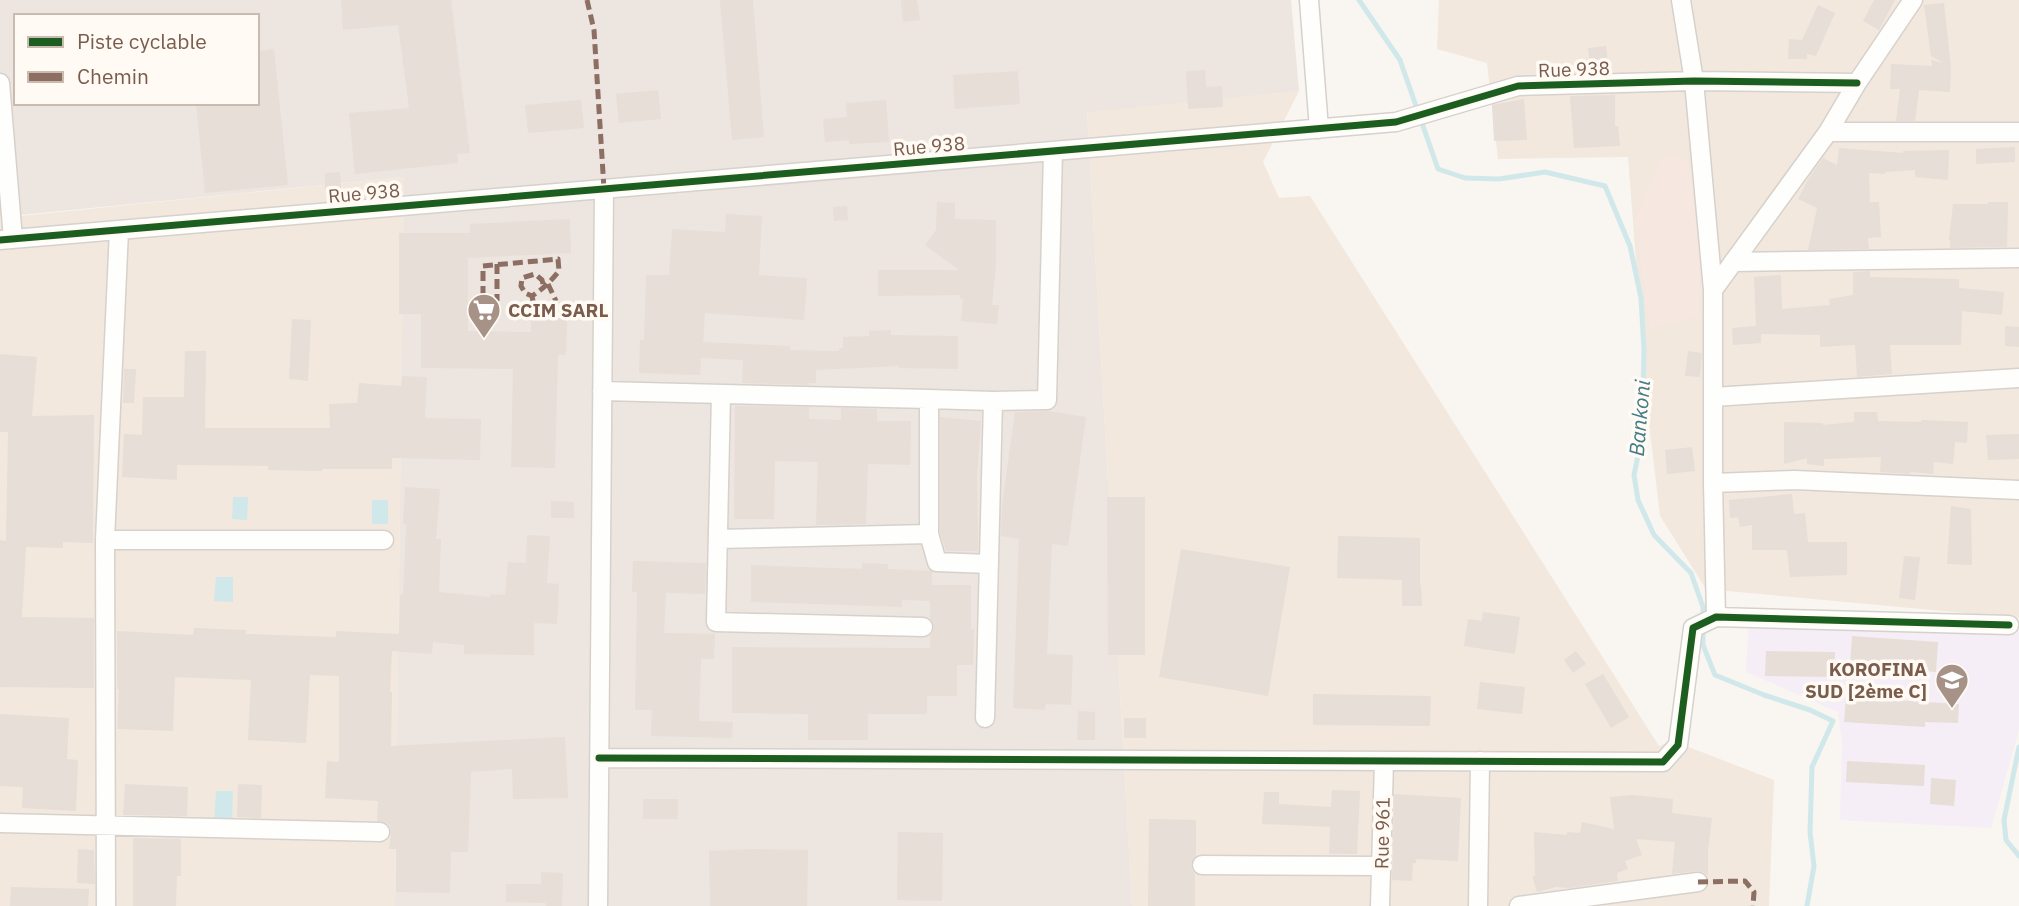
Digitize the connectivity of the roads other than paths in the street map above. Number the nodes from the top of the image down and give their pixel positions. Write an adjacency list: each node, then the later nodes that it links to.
1 (1309, 0): 7 (street)
2 (1681, 0): 4 (street)
3 (1913, 0): 6 (street)
4 (1694, 81): 6 (street, Rue 938); 7 (street, Rue 938); 16 (street)
5 (0, 83): 13 (street)
6 (1857, 83): 8 (street)
7 (1319, 129): 10 (street, Rue 938)
8 (1828, 132): 9 (street); 15 (street)
9 (2019, 132)
10 (1053, 151): 11 (street, Rue 938); 22 (street)
11 (604, 189): 12 (street, Rue 938); 18 (street)
12 (119, 230): 13 (street, Rue 938); 27 (street)
13 (6, 239)
14 (2019, 258): 15 (street)
15 (1733, 262): 16 (street)
16 (1713, 290): 20 (street)
17 (2019, 378): 20 (street)
18 (602, 391): 19 (street); 34 (street)
19 (720, 394): 21 (street); 26 (street)
20 (1713, 397): 23 (street)
21 (929, 399): 22 (street); 25 (street)
22 (993, 401): 29 (street)
23 (1713, 483): 24 (street); 30 (street)
24 (2019, 491)
25 (929, 534): 26 (street); 29 (street)
26 (718, 539): 32 (street)
27 (105, 540): 28 (street); 38 (street)
28 (384, 540)
29 (989, 564): 33 (street)
30 (1716, 617): 31 (street); 36 (street)
31 (2009, 625)
32 (923, 626)
33 (985, 718)
34 (599, 758): 35 (street); 44 (street)
35 (1384, 761): 36 (street); 41 (street, Rue 961)
36 (1480, 761): 46 (street)
37 (0, 823): 38 (street)
38 (107, 826): 39 (street); 43 (street)
39 (380, 832)
40 (1202, 865): 41 (street)
41 (1381, 866): 45 (street, Rue 961)
42 (1699, 882): 47 (street)
43 (106, 906)
44 (598, 906)
45 (1380, 906)
46 (1478, 906)
47 (1519, 906)

